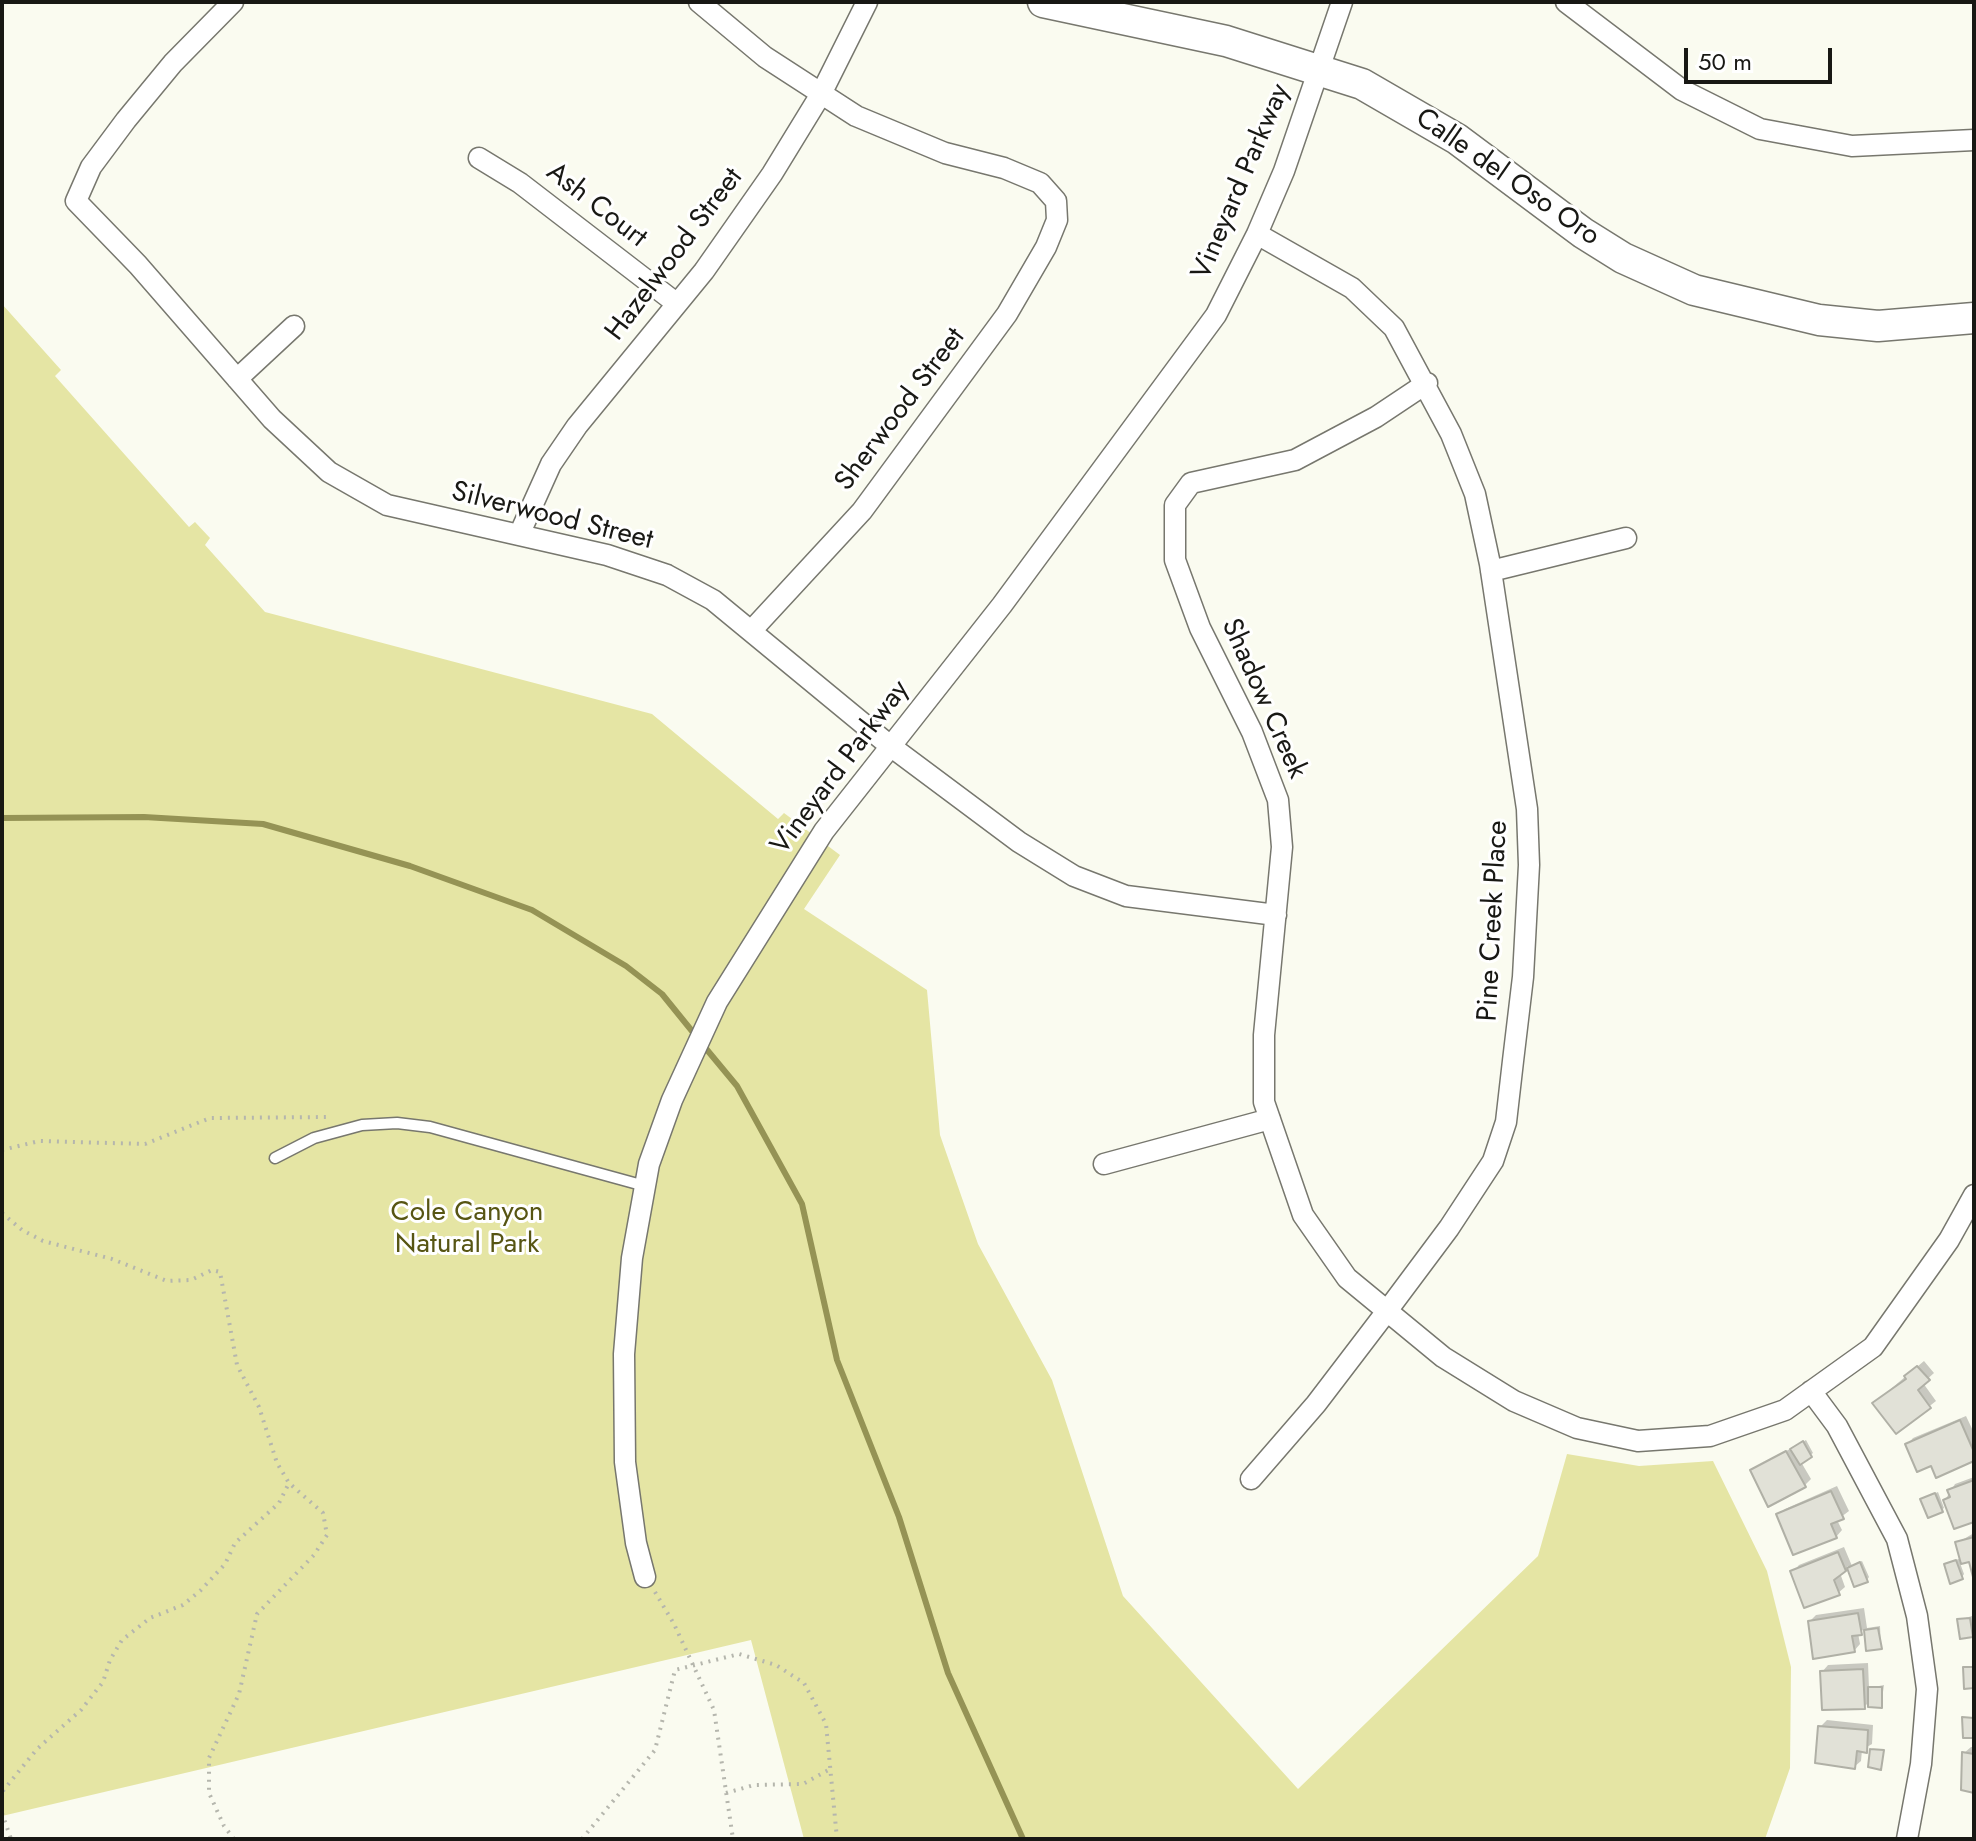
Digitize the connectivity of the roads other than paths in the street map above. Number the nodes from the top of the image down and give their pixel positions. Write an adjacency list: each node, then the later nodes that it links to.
1 (233, 2): 15 (street, Silverwood Street)
2 (699, 2): 8 (street)
3 (867, 2): 8 (street, Hazelwood Street)
4 (1043, 2): 7 (main road, Calle del Oso Oro)
5 (1342, 2): 7 (street, Vineyard Parkway)
6 (1566, 2): 9 (street)
7 (1320, 68): 11 (street, Vineyard Parkway); 13 (main road, Calle del Oso Oro)
8 (821, 94): 12 (street, Hazelwood Street); 20 (street, Sherwood Street)
9 (1974, 140)
10 (479, 158): 12 (street, Ash Court)
11 (1257, 234): 16 (street, Pine Creek Place); 21 (street, Vineyard Parkway)
12 (676, 303): 17 (street, Hazelwood Street)
13 (1974, 318)
14 (294, 326): 15 (street)
15 (237, 379): 17 (street, Silverwood Street)
16 (1427, 383): 19 (street, Pine Creek Place); 22 (street, Shadow Creek)
17 (519, 535): 20 (street, Silverwood Street)
18 (1626, 538): 19 (street)
19 (1491, 571): 28 (street, Pine Creek Place)
20 (752, 630): 21 (street, Silverwood Street)
21 (889, 745): 22 (street, Silverwood Street); 26 (street, Vineyard Parkway)
22 (1276, 915): 23 (street, Shadow Creek)
23 (1270, 1119): 25 (street); 28 (street, Shadow Creek)
24 (275, 1158): 26 (lane)
25 (1104, 1164)
26 (645, 1186): 31 (street, Vineyard Parkway)
27 (1974, 1195): 29 (street, Shadow Creek)
28 (1387, 1311): 29 (street, Shadow Creek); 30 (street, Pine Creek Place)
29 (1811, 1391): 32 (street)
30 (1251, 1479)
31 (645, 1577)
32 (1907, 1839)

